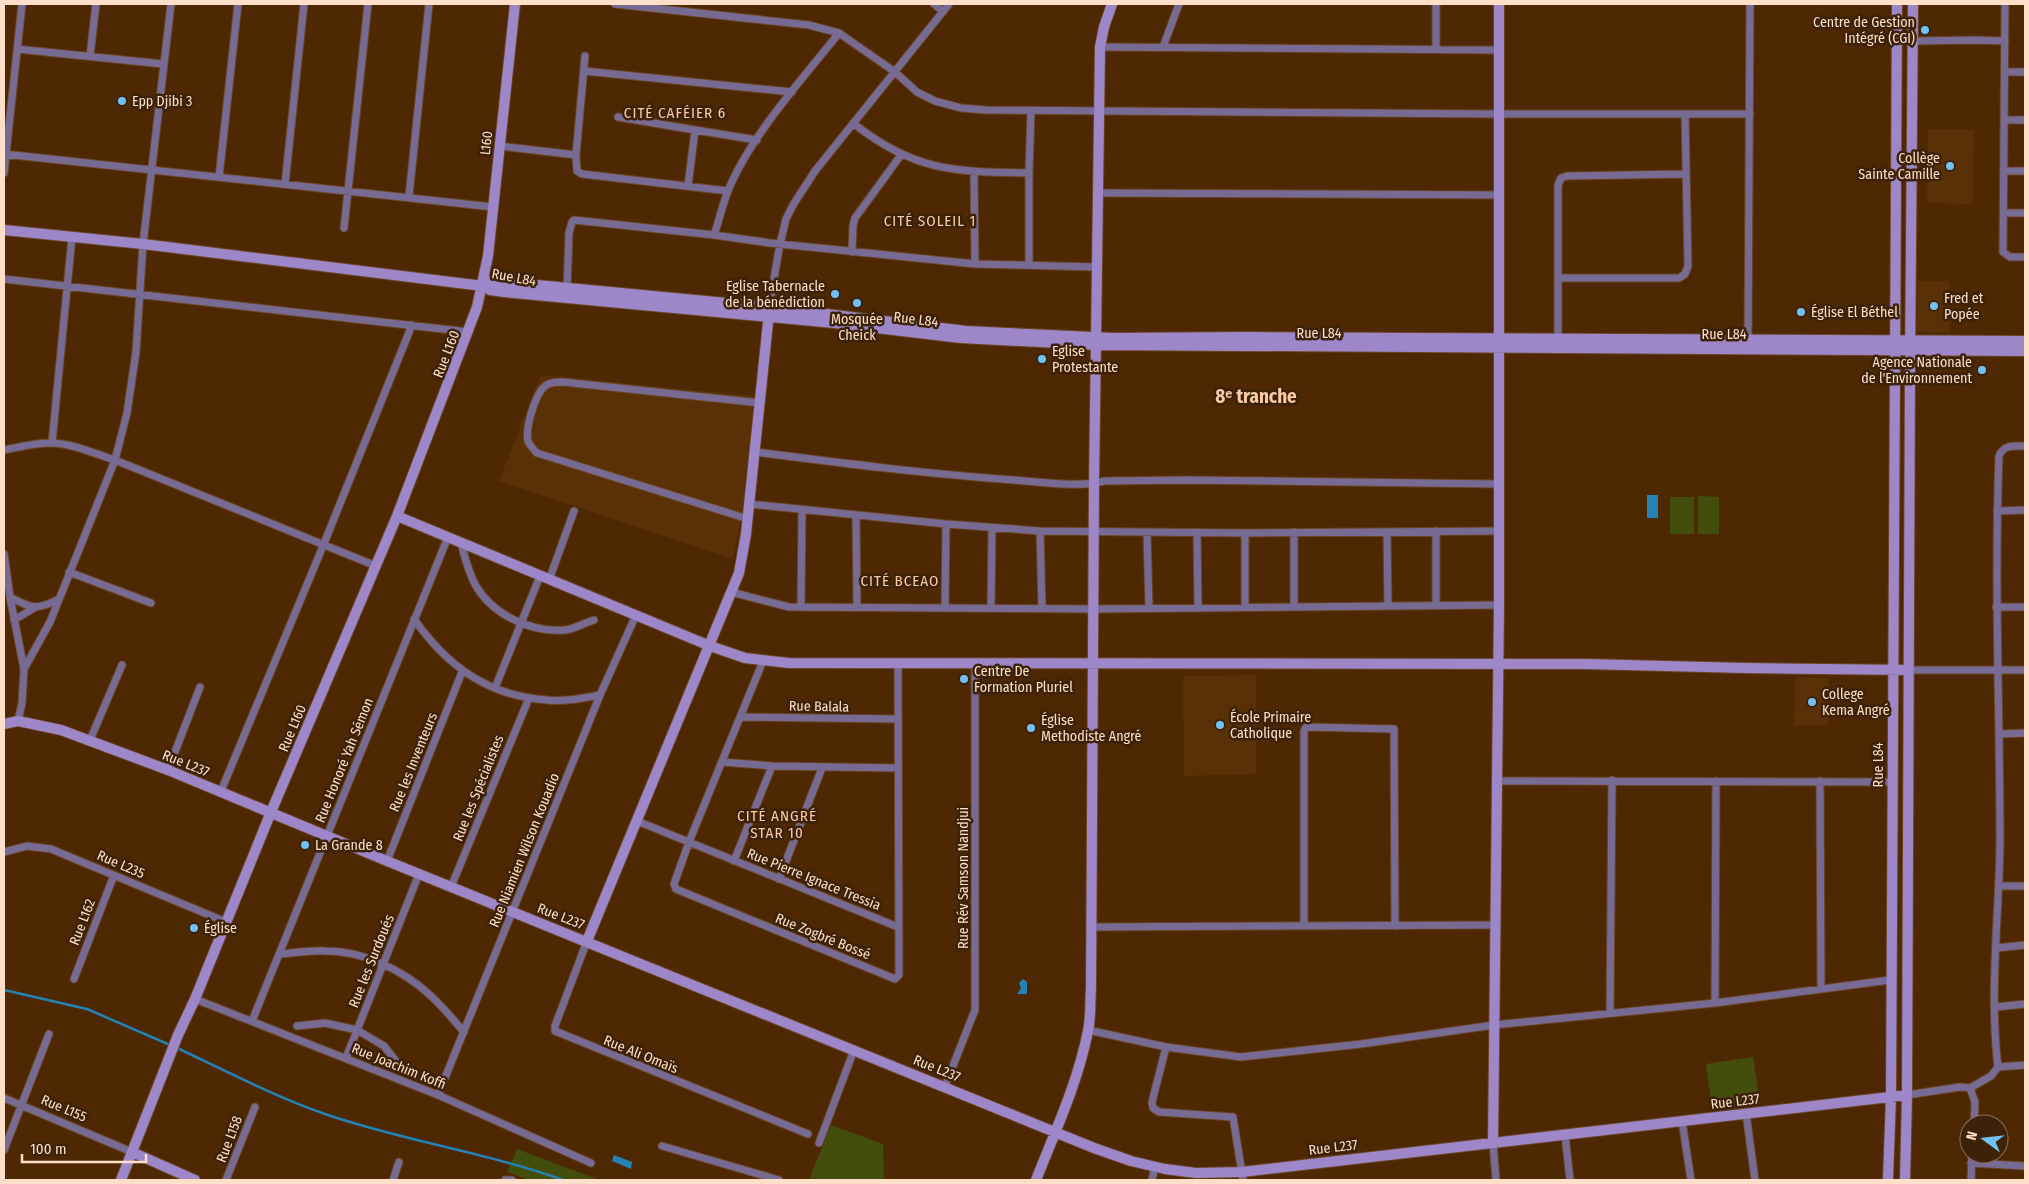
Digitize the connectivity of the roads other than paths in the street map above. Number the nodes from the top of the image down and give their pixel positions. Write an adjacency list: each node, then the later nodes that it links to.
1 (22, 4): 26 (street)
2 (96, 4): 29 (street)
3 (171, 4): 31 (street)
4 (238, 4): 59 (street)
5 (304, 4): 60 (street)
6 (368, 4): 62 (street)
7 (429, 4): 66 (street)
8 (515, 4): 48 (street, L160)
9 (616, 4): 21 (street)
10 (934, 4): 20 (street)
11 (949, 4): 20 (street)
12 (1112, 4): 24 (street)
13 (1179, 4): 25 (street)
14 (1436, 4): 27 (street)
15 (1499, 4): 28 (street)
16 (1750, 4): 41 (street)
17 (1897, 4): 96 (street, Rue L84)
18 (1913, 4): 22 (street)
19 (2005, 4): 23 (street)
20 (943, 12): 33 (street)
21 (839, 32): 33 (street); 36 (street)
22 (1913, 41): 23 (street); 97 (street)
23 (2005, 41): 34 (street)
24 (1100, 47): 25 (street); 37 (street)
25 (1163, 47): 27 (street)
26 (18, 49): 29 (street); 49 (street)
27 (1436, 50): 28 (street)
28 (1499, 50): 39 (street)
29 (90, 56): 31 (street)
30 (585, 56): 32 (street)
31 (163, 64): 52 (street)
32 (584, 71): 36 (street); 50 (street)
33 (894, 72): 38 (street); 45 (street)
34 (2005, 72): 35 (street); 43 (street)
35 (2025, 72)
36 (792, 92): 47 (street)
37 (1099, 110): 38 (street); 39 (street); 64 (street)
38 (1031, 111): 57 (street)
39 (1498, 114): 40 (street); 65 (street)
40 (1685, 114): 41 (street); 58 (street)
41 (1750, 114): 95 (street)
42 (618, 117): 46 (street)
43 (2004, 120): 44 (street); 53 (street)
44 (2025, 120)
45 (853, 123): 51 (street); 75 (street)
46 (695, 130): 47 (street); 61 (street)
47 (757, 140): 63 (street)
48 (500, 146): 50 (street); 67 (street, L160)
49 (5, 154): 52 (street); 56 (street)
50 (576, 155): 61 (street)
51 (901, 155): 55 (street); 76 (street)
52 (152, 170): 59 (street); 74 (street)
53 (2004, 171): 54 (street); 68 (street)
54 (2025, 171)
55 (974, 172): 57 (street); 78 (street)
56 (4, 173)
57 (1028, 173): 79 (street)
58 (1685, 174): 81 (street); 81 (street)
59 (219, 177): 60 (street)
60 (285, 184): 62 (street)
61 (688, 186): 63 (street)
62 (348, 190): 66 (street); 70 (street)
63 (728, 190): 72 (street)
64 (1098, 193): 65 (street); 80 (street)
65 (1498, 195): 93 (street)
66 (409, 196): 67 (street)
67 (493, 206): 84 (street, L160)
68 (2004, 213): 69 (street); 77 (street)
69 (2025, 213)
70 (344, 228)
71 (4, 230): 73 (street)
72 (714, 235): 75 (street); 85 (street)
73 (72, 237): 74 (street); 83 (street)
74 (143, 244): 84 (street); 86 (street)
75 (780, 244): 76 (street); 87 (street)
76 (852, 252): 78 (street)
77 (2025, 257)
78 (975, 264): 79 (street)
79 (1029, 265): 80 (street)
80 (1097, 267): 92 (street)
81 (1558, 278): 94 (street)
82 (4, 279): 83 (street)
83 (67, 286): 86 (street); 100 (street)
84 (483, 286): 85 (street, Rue L84); 88 (street, Rue L84); 90 (street, Rue L160)
85 (567, 289): 87 (street, Rue L84)
86 (138, 295): 89 (street); 104 (street)
87 (769, 307): 88 (street); 92 (street, Rue L84)
88 (769, 318): 92 (street, Rue L84); 99 (street)
89 (412, 325): 90 (street); 128 (street)
90 (469, 332): 112 (street, Rue L160)
91 (2025, 341): 97 (street, Rue L84)
92 (1097, 342): 93 (street, Rue L84); 105 (street)
93 (1498, 343): 94 (street, Rue L84); 106 (street)
94 (1558, 343): 95 (street, Rue L84)
95 (1748, 343): 96 (street, Rue L84)
96 (1896, 345): 97 (street, Rue L84); 168 (street, Rue L84)
97 (1910, 345): 98 (street, Rue L84); 169 (street)
98 (2025, 351)
99 (760, 403): 103 (street); 114 (street)
100 (52, 443): 102 (street); 104 (street)
101 (2025, 446): 111 (street)
102 (4, 450)
103 (755, 452): 105 (street); 107 (street)
104 (115, 460): 128 (street); 132 (street)
105 (1094, 484): 106 (street); 118 (street)
106 (1499, 484): 120 (street)
107 (750, 504): 108 (street); 114 (street)
108 (802, 510): 113 (street); 143 (street)
109 (2025, 510): 111 (street)
110 (574, 511): 133 (street)
111 (1997, 511): 145 (street)
112 (397, 516): 126 (street); 131 (street, Rue L160)
113 (856, 516): 115 (street); 139 (street)
114 (748, 519): 134 (street)
115 (946, 524): 116 (street); 148 (street)
116 (992, 528): 117 (street); 149 (street)
117 (1040, 531): 118 (street); 150 (street)
118 (1094, 531): 121 (street); 153 (street)
119 (1436, 531): 120 (street); 124 (street); 142 (street)
120 (1499, 531): 138 (street)
121 (1147, 532): 122 (street); 151 (street)
122 (1197, 532): 125 (street); 152 (street)
123 (1294, 532): 124 (street); 125 (street); 140 (street)
124 (1387, 532): 141 (street)
125 (1245, 533): 144 (street)
126 (448, 537): 127 (street); 155 (street, Rue Honoré Yah Sémon)
127 (461, 543): 133 (street); 159 (street)
128 (323, 546): 131 (street); 194 (street)
129 (4, 554): 130 (street)
130 (5, 565): 135 (street)
131 (376, 566): 195 (street, Rue L160)
132 (69, 572): 136 (street); 137 (street)
133 (545, 578): 154 (street); 159 (street)
134 (731, 592): 143 (street); 160 (street)
135 (10, 597): 147 (street); 156 (street)
136 (58, 599): 147 (street); 158 (street)
137 (151, 603)
138 (1499, 605): 142 (street); 165 (street)
139 (857, 606): 143 (street); 148 (street)
140 (1294, 606): 141 (street); 144 (street)
141 (1388, 606): 142 (street)
142 (1436, 606)
143 (801, 607)
144 (1245, 607): 152 (street)
145 (1996, 607): 146 (street); 170 (street)
146 (2025, 607)
147 (37, 608): 156 (street); 158 (street)
148 (945, 608): 149 (street)
149 (991, 608): 150 (street)
150 (1042, 608): 153 (street)
151 (1149, 608): 152 (street); 153 (street)
152 (1198, 608)
153 (1095, 609): 164 (street)
154 (636, 615): 160 (street); 175 (street, Rue Niamien Wilson Kouadio)
155 (414, 619): 172 (street); 197 (street, Rue Honoré Yah Sémon)
156 (14, 620): 167 (street)
157 (594, 620): 159 (street)
158 (50, 622): 167 (street)
159 (520, 623): 174 (street)
160 (710, 646): 161 (street); 196 (street)
161 (763, 661): 162 (street); 177 (street, Rue Zogbré Bossé)
162 (898, 664): 163 (street); 178 (street, Rue Zogbré Bossé)
163 (975, 664): 164 (street); 241 (street, Rue Rév Samson Nandjui)
164 (1094, 664): 165 (street); 210 (street)
165 (1499, 664): 168 (street); 190 (street)
166 (122, 665): 183 (street)
167 (24, 668): 179 (street)
168 (1892, 670): 169 (street); 193 (street, Rue L84)
169 (1909, 670): 170 (street); 244 (street)
170 (1999, 670): 171 (street); 182 (street)
171 (2025, 670)
172 (462, 672): 174 (street); 200 (street, Rue les Inventeurs)
173 (200, 686): 188 (street)
174 (495, 688): 176 (street)
175 (600, 696): 176 (street); 208 (street, Rue Niamien Wilson Kouadio)
176 (529, 698): 207 (street, Rue les Spécialistes)
177 (740, 717): 178 (street, Rue Balala); 184 (street, Rue Zogbré Bossé)
178 (898, 719): 187 (street, Rue Zogbré Bossé)
179 (18, 721): 180 (street, Rue L237); 183 (street, Rue L237)
180 (4, 724)
181 (2025, 733): 182 (street)
182 (2000, 734): 205 (street)
183 (90, 740): 188 (street, Rue L237)
184 (722, 762): 185 (street); 198 (street, Rue Zogbré Bossé)
185 (772, 766): 186 (street); 201 (street)
186 (822, 768): 187 (street); 204 (street)
187 (898, 768): 214 (street, Rue Zogbré Bossé)
188 (168, 770): 194 (street, Rue L237)
189 (1612, 780): 190 (street); 191 (street); 227 (street)
190 (1497, 781): 213 (street)
191 (1716, 781): 192 (street); 224 (street)
192 (1820, 781): 193 (street); 222 (street)
193 (1892, 782): 221 (street, Rue L84)
194 (221, 791): 195 (street, Rue L237)
195 (271, 812): 197 (street, Rue L237); 209 (street, Rue L160)
196 (637, 821): 198 (street, Rue Pierre Ignace Tressia); 215 (street)
197 (327, 836): 200 (street, Rue L237); 218 (street, Rue Honoré Yah Sémon)
198 (689, 842): 201 (street, Rue Pierre Ignace Tressia); 214 (street, Rue Zogbré Bossé)
199 (4, 852): 203 (street, Rue L235)
200 (387, 861): 202 (street, Rue L237)
201 (734, 861): 204 (street, Rue Pierre Ignace Tressia)
202 (419, 874): 207 (street, Rue L237); 219 (street, Rue les Surdoués)
203 (114, 875): 209 (street, Rue L235); 220 (street, Rue L162)
204 (779, 879): 214 (street, Rue Pierre Ignace Tressia)
205 (2000, 886): 206 (street); 217 (street)
206 (2025, 886)
207 (451, 887): 208 (street, Rue L237)
208 (512, 912): 215 (street, Rue L237); 233 (street, Rue Niamien Wilson Kouadio)
209 (226, 922): 223 (street, Rue L160)
210 (1092, 926): 211 (street); 232 (street)
211 (1304, 926): 212 (street); 212 (street)
212 (1395, 926): 213 (street)
213 (1496, 926): 229 (street)
214 (898, 927)
215 (587, 941): 236 (street, Rue L237); 253 (street, Rue Ali Omaïs)
216 (2025, 945): 217 (street)
217 (1996, 948): 226 (street)
218 (280, 954): 219 (street); 228 (street, Rue Honoré Yah Sémon)
219 (383, 964): 231 (street, Rue les Surdoués); 233 (street)
220 (74, 979)
221 (1890, 980): 222 (street); 245 (street, Rue L84)
222 (1821, 988): 224 (street)
223 (195, 999): 228 (street, Rue Joachim Koffi); 259 (street, Rue L160)
224 (1715, 1003): 227 (street)
225 (2025, 1004): 226 (street)
226 (1996, 1007): 239 (street)
227 (1610, 1013): 229 (street)
228 (252, 1021): 237 (street, Rue Joachim Koffi)
229 (1494, 1025): 235 (street); 255 (street)
230 (297, 1026): 231 (street)
231 (357, 1030): 237 (street, Rue les Surdoués); 240 (street)
232 (1088, 1030): 235 (street); 252 (street)
233 (464, 1032): 243 (street, Rue Niamien Wilson Kouadio)
234 (49, 1034): 247 (street)
235 (1166, 1047): 265 (street)
236 (854, 1050): 241 (street, Rue L237); 256 (street)
237 (346, 1058): 243 (street, Rue Joachim Koffi)
238 (2025, 1065): 239 (street)
239 (1998, 1067): 242 (street)
240 (402, 1069)
241 (944, 1086): 252 (street, Rue L237)
242 (1970, 1088): 244 (street); 250 (street)
243 (438, 1095): 261 (street, Rue Joachim Koffi)
244 (1908, 1095): 245 (street, Rue L237); 280 (street)
245 (1890, 1096): 249 (street, Rue L237); 279 (street, Rue L84)
246 (4, 1098): 247 (street, Rue L155)
247 (22, 1105): 258 (street); 259 (street, Rue L155)
248 (255, 1107): 268 (street, Rue L158)
249 (1746, 1113): 251 (street, Rue L237); 278 (street)
250 (1974, 1114)
251 (1682, 1121): 254 (street, Rue L237); 277 (street)
252 (1055, 1133): 263 (street, Rue L237); 273 (street)
253 (808, 1134)
254 (1565, 1134): 255 (street, Rue L237); 276 (street)
255 (1493, 1142): 265 (street, Rue L237); 275 (street)
256 (819, 1143)
257 (662, 1146): 272 (street)
258 (4, 1150)
259 (132, 1152): 266 (street, Rue L160); 267 (street, Rue L155)
260 (400, 1162): 269 (street)
261 (591, 1164)
262 (1971, 1164): 264 (street); 281 (street)
263 (1155, 1166): 265 (street, Rue L237); 274 (street)
264 (2025, 1166)
265 (1243, 1176)
266 (121, 1180)
267 (195, 1180)
268 (226, 1180)
269 (393, 1180)
270 (505, 1180): 271 (street)
271 (512, 1180)
272 (779, 1180)
273 (1036, 1180)
274 (1152, 1180)
275 (1496, 1180)
276 (1570, 1180)
277 (1691, 1180)
278 (1755, 1180)
279 (1888, 1180)
280 (1905, 1180)
281 (1971, 1180)

